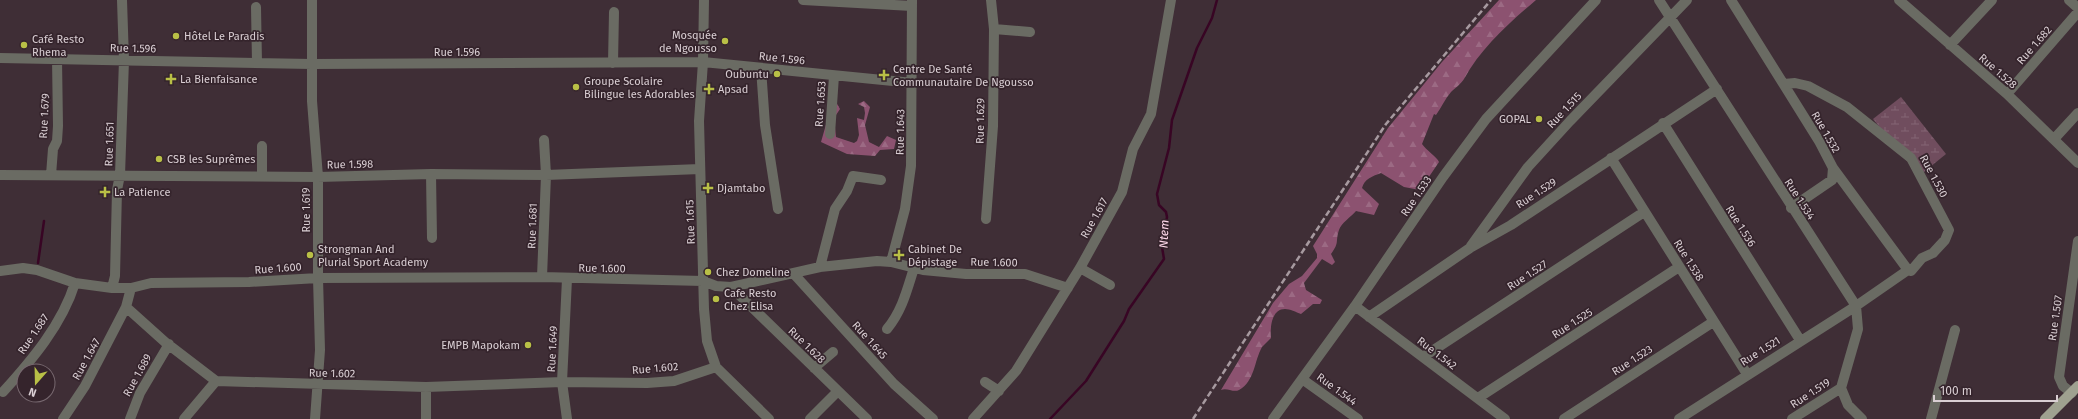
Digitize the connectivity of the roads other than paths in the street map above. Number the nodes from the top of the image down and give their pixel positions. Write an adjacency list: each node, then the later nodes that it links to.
1 (122, 0): 25 (street, Rue 1.651)
2 (312, 0): 29 (street, Rue 1.619)
3 (704, 0): 26 (street, Rue 1.615)
4 (803, 0): 14 (street)
5 (991, 0): 20 (street, Rue 1.629)
6 (1171, 0): 65 (street, Rue 1.617)
7 (1596, 0): 79 (street, Rue 1.533)
8 (1659, 0): 19 (street, Rue 1.534)
9 (1687, 0): 19 (street, Rue 1.515)
10 (1731, 0): 33 (street, Rue 1.532)
11 (1900, 0): 22 (street, Rue 1.528)
12 (1992, 0): 22 (street)
13 (2069, 0): 16 (street)
14 (912, 3): 32 (street, Rue 1.643)
15 (256, 7): 27 (street)
16 (2078, 8)
17 (614, 12): 28 (street)
18 (2078, 12): 35 (street, Rue 1.682)
19 (1670, 18): 34 (street, Rue 1.534); 60 (street, Rue 1.515)
20 (994, 29): 21 (street); 57 (street, Rue 1.629)
21 (1030, 32)
22 (1950, 45): 35 (street, Rue 1.528)
23 (0, 58): 24 (street, Rue 1.596)
24 (56, 59): 25 (street, Rue 1.596); 48 (street, Rue 1.679)
25 (124, 60): 27 (street, Rue 1.596); 49 (street, Rue 1.651)
26 (703, 62): 28 (street, Rue 1.596); 30 (street, Rue 1.596); 45 (street, Rue 1.615)
27 (257, 63): 29 (street, Rue 1.596)
28 (613, 63): 29 (street, Rue 1.596)
29 (312, 64): 52 (street, Rue 1.619)
30 (761, 68): 31 (street, Rue 1.596); 55 (street)
31 (834, 76): 32 (street, Rue 1.596); 38 (street, Rue 1.653)
32 (913, 83): 61 (street, Rue 1.643)
33 (1784, 84): 44 (street, Rue 1.532); 66 (street, Rue 1.530)
34 (1716, 89): 37 (street, Rue 1.529); 54 (street, Rue 1.534)
35 (2008, 94): 39 (street, Rue 1.528)
36 (2078, 113): 39 (street)
37 (1663, 124): 42 (street, Rue 1.529); 86 (street, Rue 1.536)
38 (830, 134)
39 (2054, 139): 43 (street, Rue 1.528)
40 (544, 140): 51 (street, Rue 1.681)
41 (262, 146): 50 (street)
42 (1611, 158): 56 (street, Rue 1.538); 60 (street, Rue 1.529)
43 (2078, 163)
44 (1834, 168): 54 (street); 66 (street, Rue 1.532)
45 (700, 169): 51 (street, Rue 1.598); 72 (street, Rue 1.615)
46 (431, 174): 51 (street, Rue 1.598); 52 (street, Rue 1.598); 58 (street)
47 (0, 175): 48 (street, Rue 1.598)
48 (52, 175): 49 (street, Rue 1.598)
49 (120, 175): 50 (street, Rue 1.598); 76 (street, Rue 1.651)
50 (262, 175): 52 (street, Rue 1.598)
51 (546, 175): 70 (street, Rue 1.681)
52 (318, 177): 69 (street, Rue 1.619)
53 (881, 180): 63 (street)
54 (1791, 208): 80 (street, Rue 1.534)
55 (778, 209)
56 (1644, 212): 62 (street, Rue 1.538); 89 (street, Rue 1.527)
57 (986, 219)
58 (432, 238)
59 (2078, 241): 100 (street, Rue 1.507)
60 (1470, 248): 82 (street, Rue 1.529)
61 (891, 262): 63 (street, Rue 1.600); 64 (street, Rue 1.600)
62 (1679, 267): 83 (street, Rue 1.538); 104 (street, Rue 1.525)
63 (820, 268): 68 (street, Rue 1.600)
64 (914, 268): 78 (street, Rue 1.600); 84 (street)
65 (1080, 268): 74 (street); 78 (street, Rue 1.617)
66 (1908, 270): 80 (street, Rue 1.530)
67 (0, 272): 73 (street)
68 (793, 273): 75 (street, Rue 1.600); 115 (street, Rue 1.645)
69 (318, 278): 70 (street, Rue 1.600); 77 (street, Rue 1.600); 97 (street, Rue 1.619)
70 (542, 278): 71 (street, Rue 1.600)
71 (567, 279): 72 (street, Rue 1.600); 95 (street, Rue 1.649)
72 (704, 282): 75 (street, Rue 1.600); 90 (street, Rue 1.615)
73 (75, 283): 76 (street); 103 (street, Rue 1.687)
74 (1110, 285)
75 (731, 287): 91 (street, Rue 1.628)
76 (112, 288): 77 (street)
77 (130, 288): 81 (street)
78 (1068, 288): 102 (street, Rue 1.617)
79 (1355, 306): 82 (street, Rue 1.542); 93 (street, Rue 1.533)
80 (1856, 306): 86 (street, Rue 1.521); 99 (street, Rue 1.534)
81 (126, 307): 87 (street); 106 (street, Rue 1.647)
82 (1370, 317): 89 (street, Rue 1.542)
83 (1713, 322): 92 (street, Rue 1.538); 120 (street, Rue 1.523)
84 (887, 329)
85 (1955, 330): 124 (street)
86 (1800, 340): 92 (street, Rue 1.521)
87 (169, 344): 94 (street); 107 (street, Rue 1.689)
88 (833, 352): 91 (street)
89 (1423, 357): 104 (street, Rue 1.542)
90 (716, 367): 95 (street, Rue 1.602); 112 (street, Rue 1.615)
91 (814, 368): 101 (street, Rue 1.628)
92 (1747, 374): 121 (street, Rue 1.521)
93 (1302, 379): 117 (street, Rue 1.533); 118 (street, Rue 1.544)
94 (216, 381): 97 (street, Rue 1.602); 108 (street)
95 (562, 382): 98 (street, Rue 1.602); 111 (street, Rue 1.649)
96 (985, 382): 102 (street)
97 (317, 385): 98 (street, Rue 1.602); 109 (street, Rue 1.619)
98 (426, 387): 110 (street)
99 (1841, 388): 122 (street, Rue 1.519); 123 (street)
100 (2075, 389): 105 (main road)
101 (838, 391): 113 (street); 114 (street, Rue 1.628)
102 (999, 391): 116 (street, Rue 1.617)
103 (3, 392)
104 (1478, 398): 119 (street, Rue 1.542)
105 (2051, 417)
106 (62, 419)
107 (130, 419)
108 (184, 419)
109 (315, 419)
110 (426, 419)
111 (567, 419)
112 (769, 419)
113 (810, 419)
114 (867, 419)
115 (933, 419)
116 (973, 419)
117 (1273, 419)
118 (1358, 419)
119 (1505, 419)
120 (1564, 419)
121 (1679, 419)
122 (1792, 419)
123 (1862, 419)
124 (1931, 419)

